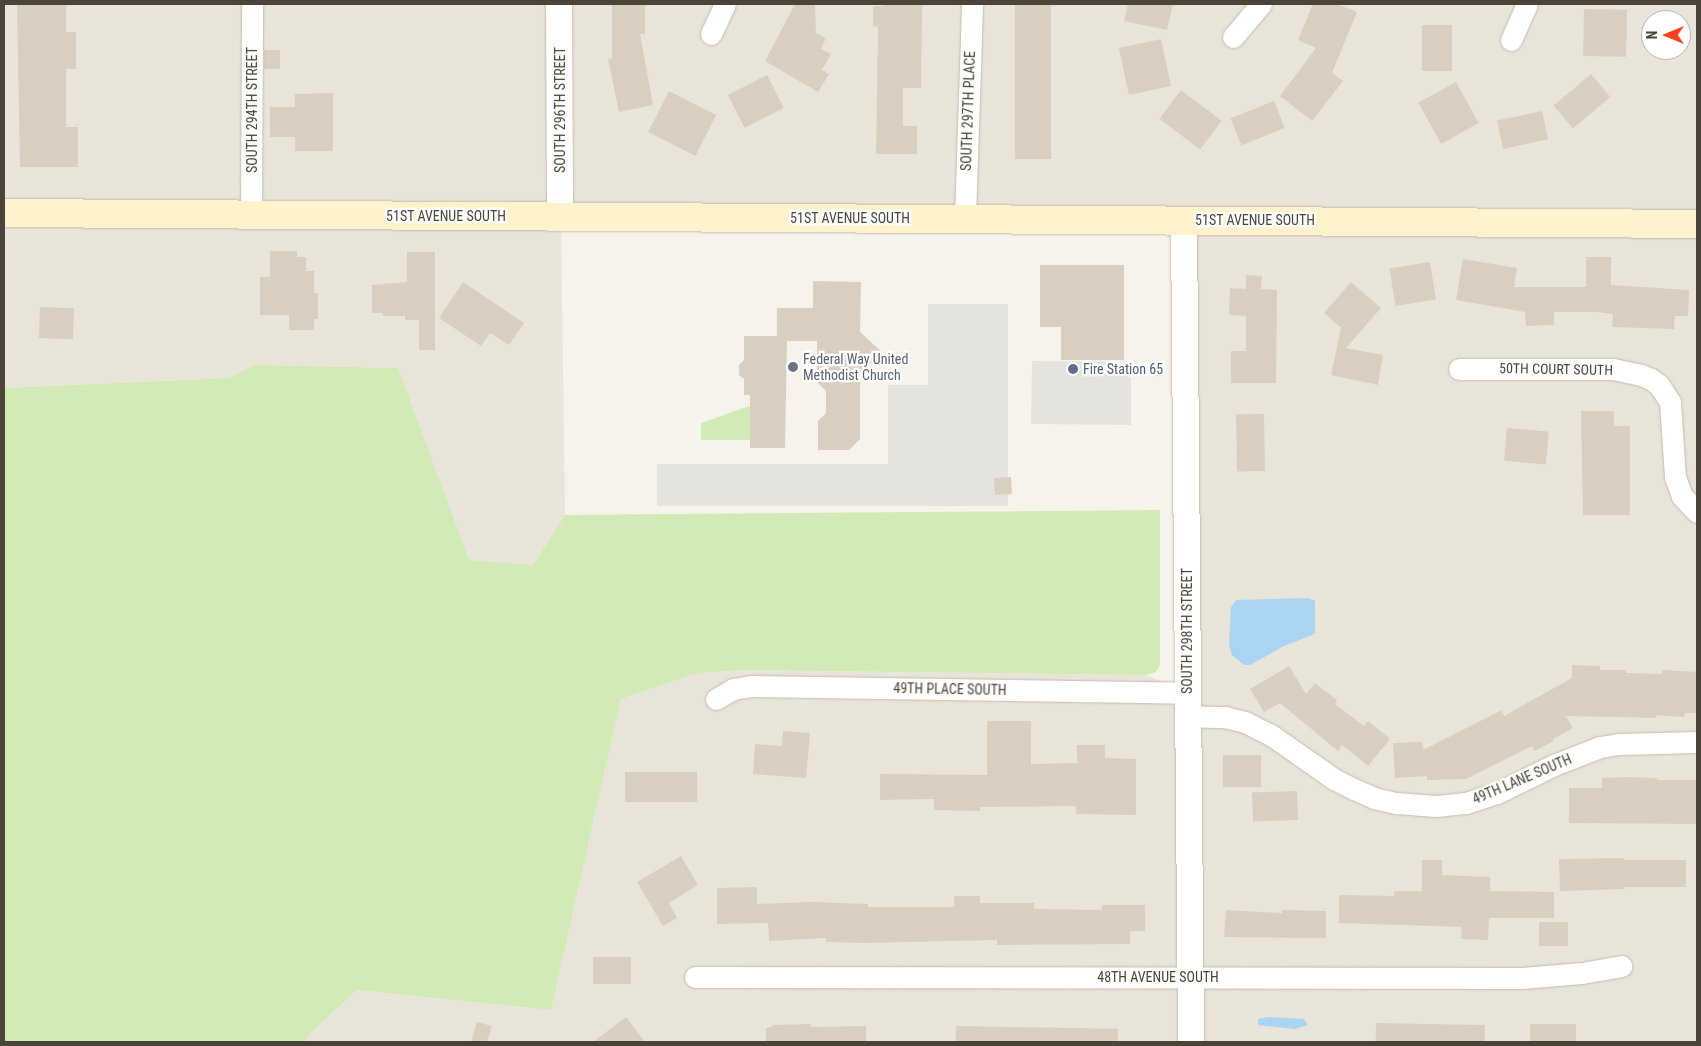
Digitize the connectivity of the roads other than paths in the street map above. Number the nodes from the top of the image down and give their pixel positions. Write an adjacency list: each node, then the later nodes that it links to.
1 (252, 4): 11 (street, SOUTH 294TH STREET)
2 (559, 4): 12 (street, SOUTH 296TH STREET)
3 (725, 4): 7 (street)
4 (972, 4): 13 (street, SOUTH 297TH PLACE)
5 (1261, 4): 8 (street)
6 (1527, 4): 9 (street)
7 (711, 34)
8 (1233, 37)
9 (1511, 40)
10 (4, 213): 11 (main road, 51ST AVENUE SOUTH)
11 (251, 216): 12 (main road, 51ST AVENUE SOUTH)
12 (560, 216): 13 (main road, 51ST AVENUE SOUTH)
13 (965, 218): 14 (main road, 51ST AVENUE SOUTH)
14 (1184, 220): 15 (main road, 51ST AVENUE SOUTH); 19 (street, SOUTH 298TH STREET)
15 (1697, 224)
16 (1459, 368): 17 (street, 50TH COURT SOUTH)
17 (1697, 512)
18 (716, 700): 19 (street, 49TH PLACE SOUTH)
19 (1187, 704): 20 (street, 49TH LANE SOUTH); 23 (street, SOUTH 298TH STREET)
20 (1697, 742)
21 (1621, 966): 23 (street, 48TH AVENUE SOUTH)
22 (695, 977): 23 (street, 48TH AVENUE SOUTH)
23 (1191, 977): 24 (street, SOUTH 298TH STREET)
24 (1191, 1042)

